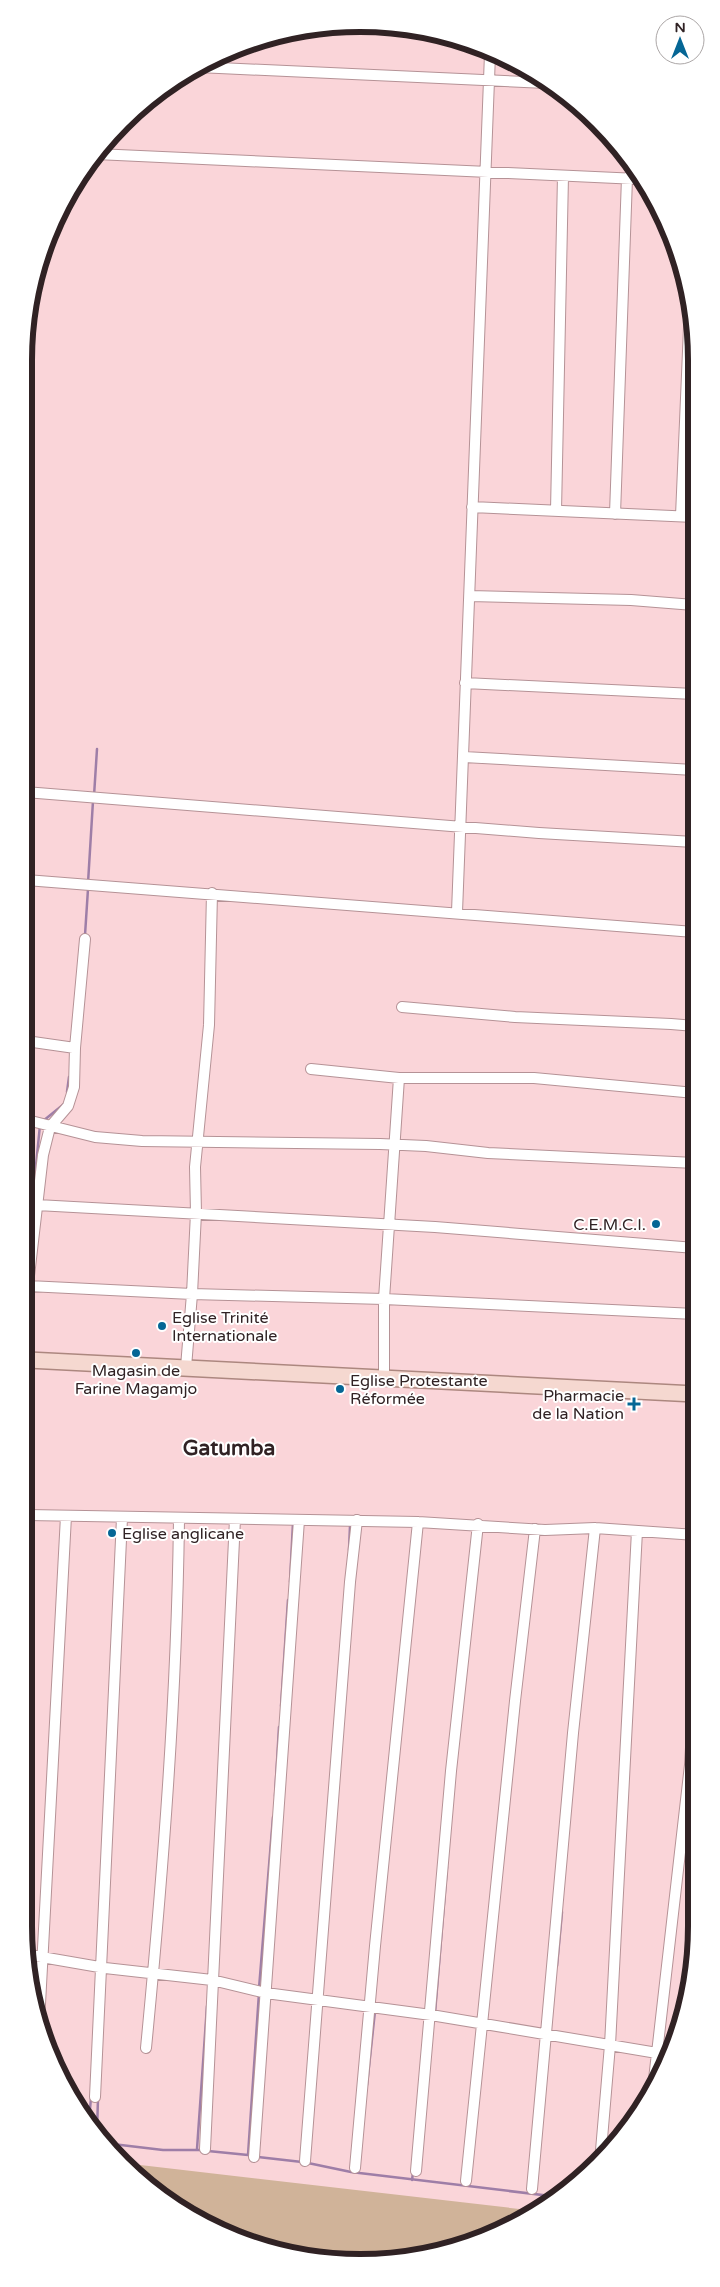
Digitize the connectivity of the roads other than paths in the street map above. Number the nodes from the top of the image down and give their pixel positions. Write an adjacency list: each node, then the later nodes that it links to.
1 (490, 59): 3 (street)
2 (212, 68): 3 (street)
3 (489, 80): 4 (street); 6 (street)
4 (534, 82)
5 (105, 154): 6 (street)
6 (486, 173): 7 (street); 11 (street)
7 (563, 176): 8 (street); 12 (street)
8 (627, 178): 9 (street); 13 (street)
9 (632, 178)
10 (688, 356): 14 (street)
11 (472, 507): 12 (street); 16 (street)
12 (556, 511): 13 (street)
13 (615, 514): 14 (street)
14 (681, 516): 15 (street)
15 (688, 517)
16 (470, 596): 17 (street); 18 (street)
17 (688, 605)
18 (465, 683): 19 (street); 20 (street)
19 (688, 694)
20 (464, 757): 21 (street); 23 (street)
21 (688, 770)
22 (32, 793): 23 (street)
23 (459, 827): 24 (street); 27 (street)
24 (688, 842)
25 (32, 880): 26 (street)
26 (212, 893): 27 (street); 38 (street)
27 (457, 912): 28 (street)
28 (688, 931)
29 (85, 939): 33 (street)
30 (402, 1007): 31 (street)
31 (688, 1025)
32 (32, 1042): 33 (street)
33 (72, 1048): 37 (street)
34 (311, 1070): 35 (street)
35 (399, 1078): 36 (street); 39 (street)
36 (688, 1092)
37 (39, 1124): 38 (street); 41 (street)
38 (198, 1143): 39 (street); 42 (street)
39 (394, 1145): 40 (street); 43 (street)
40 (688, 1163)
41 (37, 1205): 42 (street); 45 (street)
42 (196, 1213): 43 (street); 47 (street)
43 (391, 1225): 44 (street); 48 (street)
44 (688, 1247)
45 (32, 1252)
46 (32, 1290): 47 (street)
47 (192, 1294): 48 (street); 51 (street)
48 (384, 1299): 49 (street); 52 (street)
49 (688, 1314)
50 (32, 1360): 51 (main road)
51 (186, 1367): 52 (main road)
52 (384, 1378): 53 (main road)
53 (688, 1394)
54 (32, 1515): 55 (street)
55 (66, 1516): 56 (street); 69 (street)
56 (122, 1518): 57 (street); 70 (street)
57 (179, 1518): 58 (street); 71 (street)
58 (235, 1518): 59 (street); 72 (street)
59 (299, 1520): 60 (street); 73 (street)
60 (357, 1520): 61 (street); 75 (street)
61 (418, 1522): 62 (street); 76 (street)
62 (478, 1524): 64 (street); 77 (street)
63 (594, 1528): 64 (street); 65 (street); 79 (street)
64 (535, 1529): 78 (street)
65 (637, 1531): 66 (street); 80 (street)
66 (688, 1535)
67 (688, 1782): 82 (street)
68 (34, 1956): 69 (street)
69 (43, 1957): 70 (street); 74 (street)
70 (102, 1968): 71 (street); 85 (street)
71 (153, 1974): 72 (street); 81 (street)
72 (212, 1980): 73 (street); 86 (street)
73 (266, 1993): 75 (street); 88 (street)
74 (41, 1997)
75 (318, 2000): 76 (street); 89 (street)
76 (371, 2008): 77 (street); 90 (street)
77 (431, 2015): 78 (street); 91 (street)
78 (483, 2024): 79 (street); 92 (street)
79 (546, 2035): 80 (street); 93 (street)
80 (610, 2045): 82 (street); 87 (street)
81 (146, 2048)
82 (657, 2053): 83 (street); 84 (street)
83 (663, 2053)
84 (655, 2070)
85 (95, 2097)
86 (205, 2149)
87 (601, 2149)
88 (254, 2157)
89 (305, 2161)
90 (355, 2168)
91 (416, 2171)
92 (466, 2182)
93 (532, 2189)

